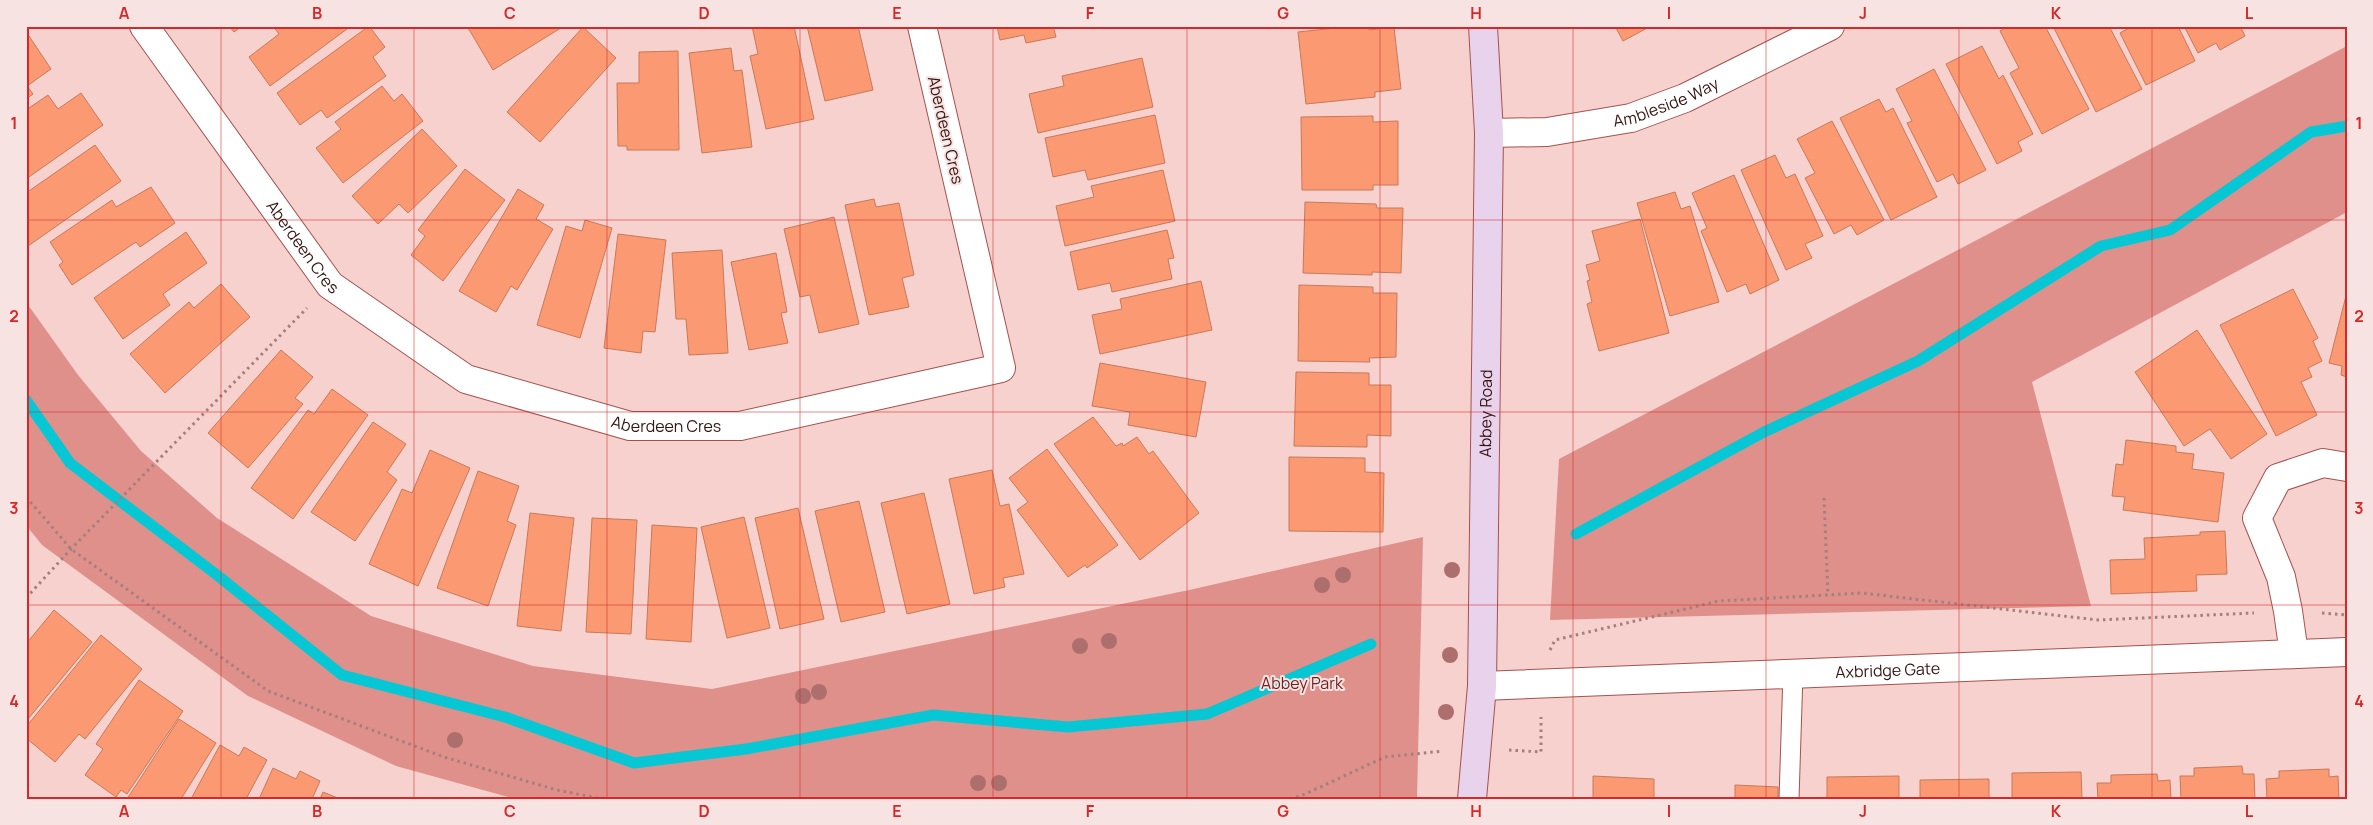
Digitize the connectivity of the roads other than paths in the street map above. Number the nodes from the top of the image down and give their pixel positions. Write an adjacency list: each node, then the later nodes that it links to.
1 (144, 26): 2 (street, Aberdeen Cres)
2 (922, 26)
3 (1483, 26): 5 (street, Abbey Road)
4 (1830, 26): 5 (street, Ambleside Way)
5 (1489, 133): 10 (street, Abbey Road)
6 (2347, 467): 8 (street)
7 (2347, 652): 8 (street, Axbridge Gate)
8 (2294, 654): 9 (street, Axbridge Gate)
9 (1793, 673): 10 (street, Axbridge Gate); 12 (lane)
10 (1482, 686): 11 (street, Abbey Road)
11 (1472, 799)
12 (1789, 799)

